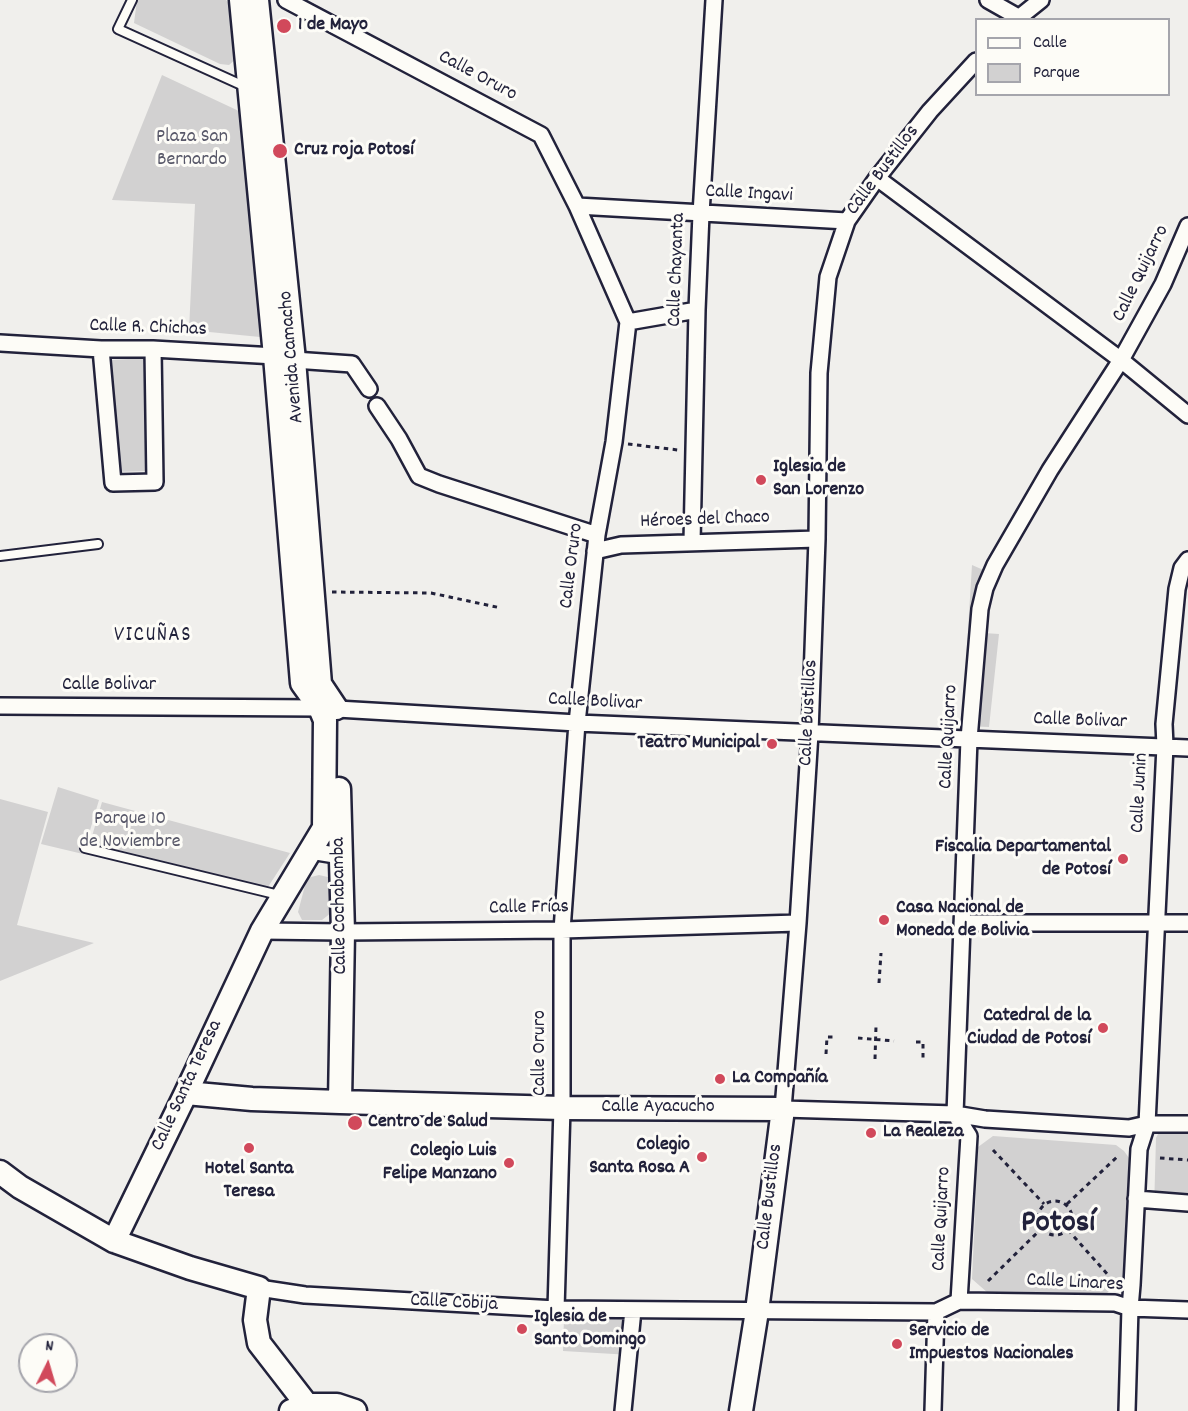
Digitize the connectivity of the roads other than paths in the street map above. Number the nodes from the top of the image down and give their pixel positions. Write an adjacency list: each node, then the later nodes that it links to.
1 (132, 0): 9 (lane)
2 (288, 0): 6 (street); 11 (street, Calle Oruro)
3 (714, 0): 12 (street, Calle Chayanta)
4 (988, 0): 7 (street)
5 (1041, 0): 7 (street)
6 (252, 1): 9 (main road, Avenida Camacho); 20 (main road, Avenida Camacho)
7 (1017, 18)
8 (975, 62): 10 (street, Calle Bustillos)
9 (250, 89): 20 (main road, Avenida Camacho)
10 (877, 178): 13 (street, Calle Bustillos); 21 (street)
11 (577, 206): 12 (street, Calle Ingavi); 16 (street, Calle Oruro)
12 (701, 214): 13 (street, Calle Ingavi); 15 (street, Calle Chayanta)
13 (847, 221): 25 (street, Calle Bustillos)
14 (1188, 226): 21 (street, Calle Quijarro)
15 (697, 310): 16 (street); 26 (street, Calle Chayanta)
16 (628, 322): 27 (street, Calle Oruro)
17 (0, 343): 18 (street, Calle R. Chichas)
18 (101, 349): 19 (street, Calle R. Chichas); 19 (street)
19 (153, 349): 20 (street, Calle R. Chichas)
20 (284, 358): 22 (street, Calle R. Chichas); 32 (main road, Avenida Camacho); 32 (main road, Avenida Camacho)
21 (1121, 360): 24 (street); 35 (street, Calle Quijarro)
22 (369, 389)
23 (377, 406): 27 (street)
24 (1188, 415)
25 (818, 539): 26 (street, Héroes del Chaco); 34 (street, Calle Bustillos)
26 (692, 542): 27 (street, Héroes del Chaco)
27 (596, 543): 33 (street, Calle Oruro)
28 (98, 544): 29 (lane)
29 (0, 555)
30 (1188, 560): 36 (street, Calle Junin)
31 (0, 706): 32 (street, Calle Bolivar)
32 (328, 708): 33 (street, Calle Bolivar); 39 (main road, Calle Cochabamba); 40 (main road, Calle Cochabamba)
33 (577, 723): 34 (street, Calle Bolivar); 46 (street, Calle Oruro)
34 (810, 733): 35 (street, Calle Bolivar); 42 (street, Calle Bustillos)
35 (969, 739): 36 (street, Calle Bolivar); 43 (street, Calle Quijarro)
36 (1165, 746): 37 (street, Calle Bolivar); 44 (street, Calle Junin)
37 (1188, 748)
38 (85, 848): 41 (lane)
39 (310, 851): 40 (street); 41 (main road, Calle Cochabamba)
40 (341, 856): 48 (main road, Calle Cochabamba)
41 (283, 896): 47 (main road, Calle Cochabamba)
42 (798, 923): 46 (street, Calle Frías); 52 (street, Calle Bustillos)
43 (962, 923): 44 (street); 53 (street, Calle Quijarro)
44 (1156, 923): 45 (street); 54 (street, Calle Junin)
45 (1188, 923)
46 (562, 930): 48 (street, Calle Frías); 51 (street, Calle Oruro)
47 (262, 931): 48 (street, Calle Frías); 49 (main road, Calle Santa Teresa)
48 (344, 932): 50 (main road, Calle Cochabamba)
49 (186, 1093): 50 (main road, Calle Ayacucho); 59 (main road, Calle Santa Teresa)
50 (340, 1102): 51 (main road, Calle Ayacucho)
51 (562, 1108): 52 (main road, Calle Ayacucho); 63 (street, Calle Oruro)
52 (783, 1109): 53 (street, Calle Ayacucho); 66 (main road, Calle Bustillos)
53 (955, 1114): 54 (street, Calle Ayacucho); 61 (street, Calle Quijarro)
54 (1147, 1124): 55 (street, Calle Ayacucho); 57 (street)
55 (1188, 1124)
56 (0, 1172): 59 (main road, Calle Cobija)
57 (1136, 1199): 58 (street); 62 (street)
58 (1188, 1203)
59 (114, 1241): 60 (main road, Calle Cobija)
60 (259, 1288): 63 (street, Calle Cobija); 68 (main road)
61 (960, 1301): 62 (street, Calle Linares); 67 (street)
62 (1130, 1308): 65 (street, Calle Linares); 73 (street)
63 (556, 1310): 64 (street, Calle Cobija)
64 (633, 1310): 66 (street, Calle Cobija); 70 (street)
65 (1188, 1310)
66 (757, 1311): 67 (street, Calle Cobija); 71 (main road, Calle Bustillos)
67 (936, 1312): 72 (street)
68 (299, 1408): 69 (main road)
69 (355, 1411)
70 (623, 1411)
71 (741, 1411)
72 (933, 1411)
73 (1127, 1411)

